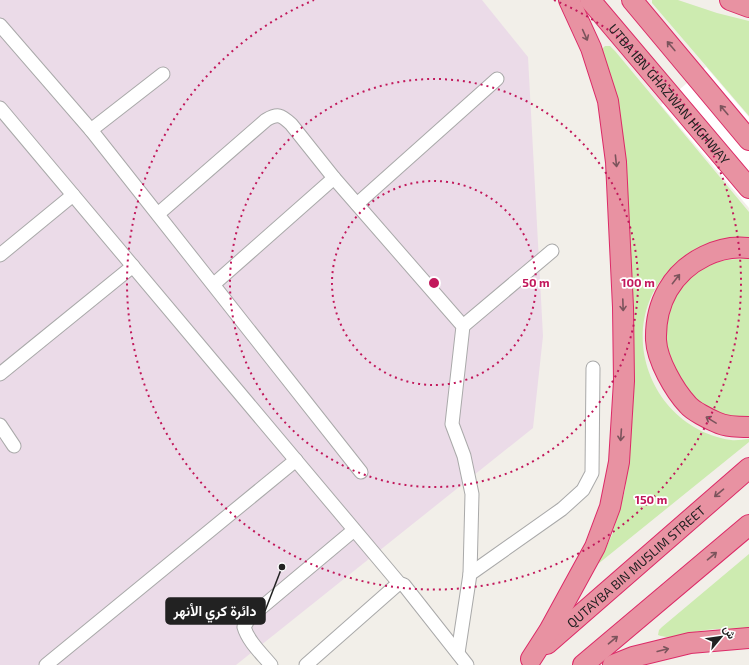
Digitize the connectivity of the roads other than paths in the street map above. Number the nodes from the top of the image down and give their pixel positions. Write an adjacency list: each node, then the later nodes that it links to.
1 (569, 0): 38 (highway, one-way to 38)
2 (590, 0): 13 (highway, UTBA IBN GHAZWAN HIGHWAY)
3 (632, 0): 11 (highway, one-way to 3)
4 (730, 0): 5 (highway)
5 (749, 7)
6 (0, 26): 10 (street)
7 (163, 74): 10 (street)
8 (497, 79): 15 (street)
9 (0, 108): 14 (street)
10 (91, 130): 16 (street)
11 (749, 140)
12 (334, 178): 15 (street); 16 (street); 21 (street)
13 (749, 188)
14 (73, 195): 19 (street); 20 (street)
15 (357, 204): 22 (street)
16 (158, 214): 21 (street)
17 (749, 248): 26 (highway, one-way to 17)
18 (552, 252): 22 (street)
19 (0, 255)
20 (133, 266): 24 (street); 28 (street)
21 (214, 284): 30 (street)
22 (463, 326): 33 (street)
23 (593, 368): 33 (street)
24 (0, 374)
25 (0, 424): 27 (street)
26 (749, 427)
27 (14, 446)
28 (296, 460): 32 (street); 39 (street)
29 (749, 468): 38 (highway, QUTAYBA BIN MUSLIM STREET, one-way to 38)
30 (361, 472)
31 (749, 525): 43 (highway, one-way to 31)
32 (354, 530): 34 (street); 40 (street)
33 (470, 574): 36 (street)
34 (399, 583): 36 (street); 41 (street)
35 (749, 638): 37 (highway, one-way to 35)
36 (458, 653): 42 (street)
37 (633, 661): 44 (highway)
38 (527, 662)
39 (46, 665)
40 (271, 665)
41 (306, 665)
42 (467, 665)
43 (583, 665)
44 (613, 665)

